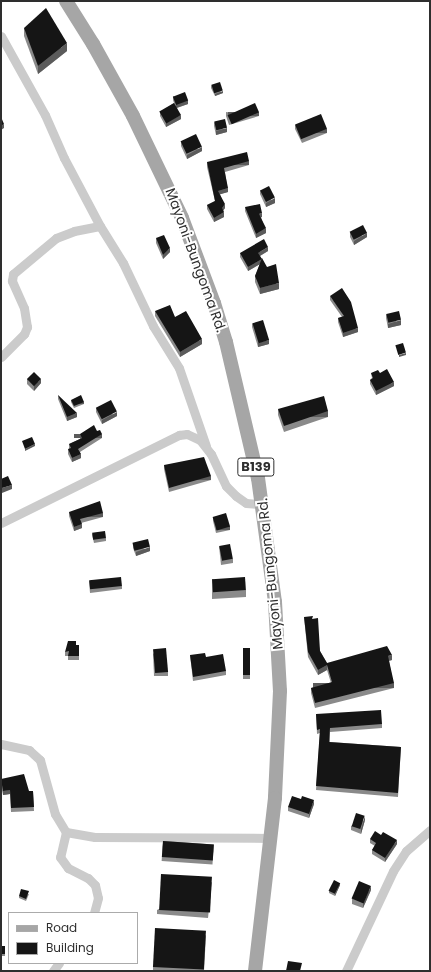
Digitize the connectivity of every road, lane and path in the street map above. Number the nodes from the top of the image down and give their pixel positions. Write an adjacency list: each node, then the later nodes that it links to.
1 (66, 1): 6 (main road, Mayoni-Bungoma Rd. / B139)
2 (1, 36): 3 (street)
3 (100, 226): 4 (street); 5 (street)
4 (1, 357)
5 (206, 446): 6 (street); 7 (street)
6 (262, 504): 11 (main road, Mayoni-Bungoma Rd. / B139)
7 (1, 523)
8 (1, 744): 10 (street)
9 (430, 830): 14 (street)
10 (66, 832): 11 (street); 12 (street)
11 (272, 838): 13 (main road, Mayoni-Bungoma Rd. / B139)
12 (94, 912)
13 (255, 971)
14 (346, 971)

